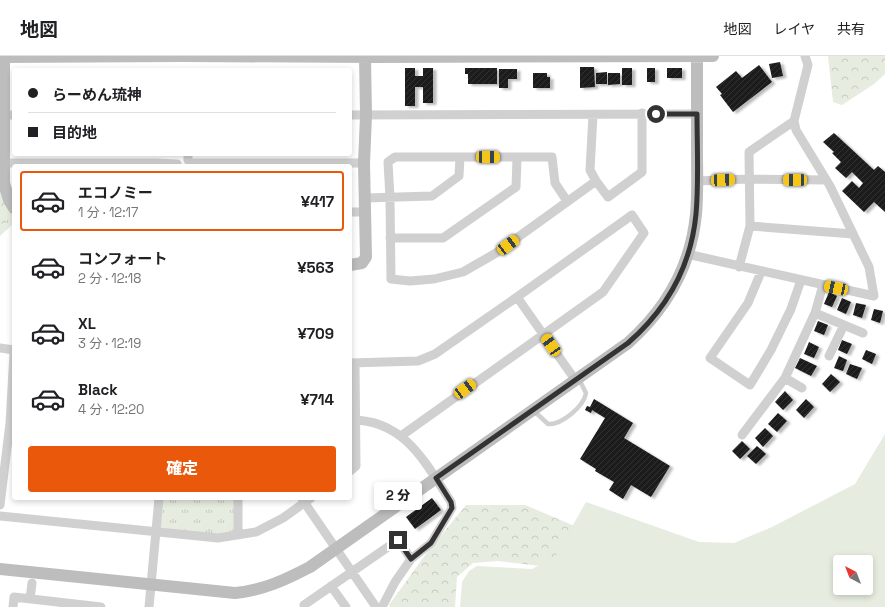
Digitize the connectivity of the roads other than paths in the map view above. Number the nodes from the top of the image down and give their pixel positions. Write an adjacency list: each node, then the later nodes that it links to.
1 (697, 56): 2 (street); 5 (street); 7 (street)
2 (713, 56)
3 (805, 56): 12 (street)
4 (2, 57): 5 (street); 8 (street)
5 (365, 57): 10 (street)
6 (642, 114): 7 (street); 11 (street); 22 (street)
7 (697, 114): 23 (street)
8 (9, 115): 17 (street)
9 (352, 115): 10 (street)
10 (366, 115): 11 (street); 18 (street)
11 (592, 115): 22 (street)
12 (794, 121): 20 (street); 21 (street)
13 (188, 156): 18 (street)
14 (460, 157): 15 (street); 25 (street); 25 (street)
15 (517, 158): 26 (street); 32 (street)
16 (156, 159): 17 (street); 19 (street)
17 (4, 163): 27 (street)
18 (364, 163): 24 (street)
19 (177, 164)
20 (749, 180): 21 (street); 23 (street); 30 (street)
21 (826, 180): 31 (street)
22 (596, 181): 26 (street)
23 (697, 181): 33 (street)
24 (365, 198): 25 (street); 29 (street)
25 (390, 198): 32 (street)
26 (567, 201): 32 (street)
27 (12, 204)
28 (352, 212): 29 (street)
29 (365, 212): 34 (street)
30 (750, 226): 31 (street); 35 (street)
31 (853, 234): 38 (street)
32 (390, 238)
33 (687, 254): 35 (street); 49 (street)
34 (352, 266)
35 (739, 267): 36 (street)
36 (761, 272): 37 (street); 37 (street)
37 (801, 280): 38 (street)
38 (823, 285): 40 (street)
39 (517, 298): 43 (street); 43 (street); 47 (street)
40 (815, 313): 41 (street); 48 (street)
41 (844, 326): 42 (street); 46 (street)
42 (863, 333)
43 (543, 334): 49 (street); 57 (street)
44 (0, 348): 45 (street)
45 (12, 351)
46 (829, 356)
47 (353, 363): 51 (street)
48 (785, 378): 50 (street); 56 (street)
49 (577, 380): 52 (street); 52 (lane)
50 (802, 388)
51 (353, 395): 53 (street)
52 (532, 410): 60 (street)
53 (353, 420): 57 (street); 59 (street)
54 (0, 421): 55 (street)
55 (12, 423): 58 (street)
56 (742, 435)
57 (401, 436): 60 (street)
58 (9, 469): 64 (street)
59 (352, 469)
60 (436, 478): 68 (street); 69 (street)
61 (159, 500): 66 (street)
62 (238, 500): 67 (street)
63 (305, 500): 67 (street); 68 (street)
64 (0, 505)
65 (0, 516): 66 (street)
66 (156, 531): 67 (street); 73 (street)
67 (238, 535)
68 (336, 549): 71 (street); 73 (street)
69 (411, 559): 71 (street); 84 (street)
70 (0, 569): 73 (street)
71 (352, 571): 74 (street); 83 (street)
72 (32, 583): 75 (street)
73 (151, 584): 80 (street)
74 (331, 586): 81 (street); 82 (street)
75 (30, 599): 76 (street); 78 (street)
76 (40, 603): 77 (street)
77 (83, 606): 79 (street)
78 (13, 607)
79 (101, 607)
80 (149, 607)
81 (305, 607)
82 (346, 607)
83 (376, 607)
84 (382, 607)

